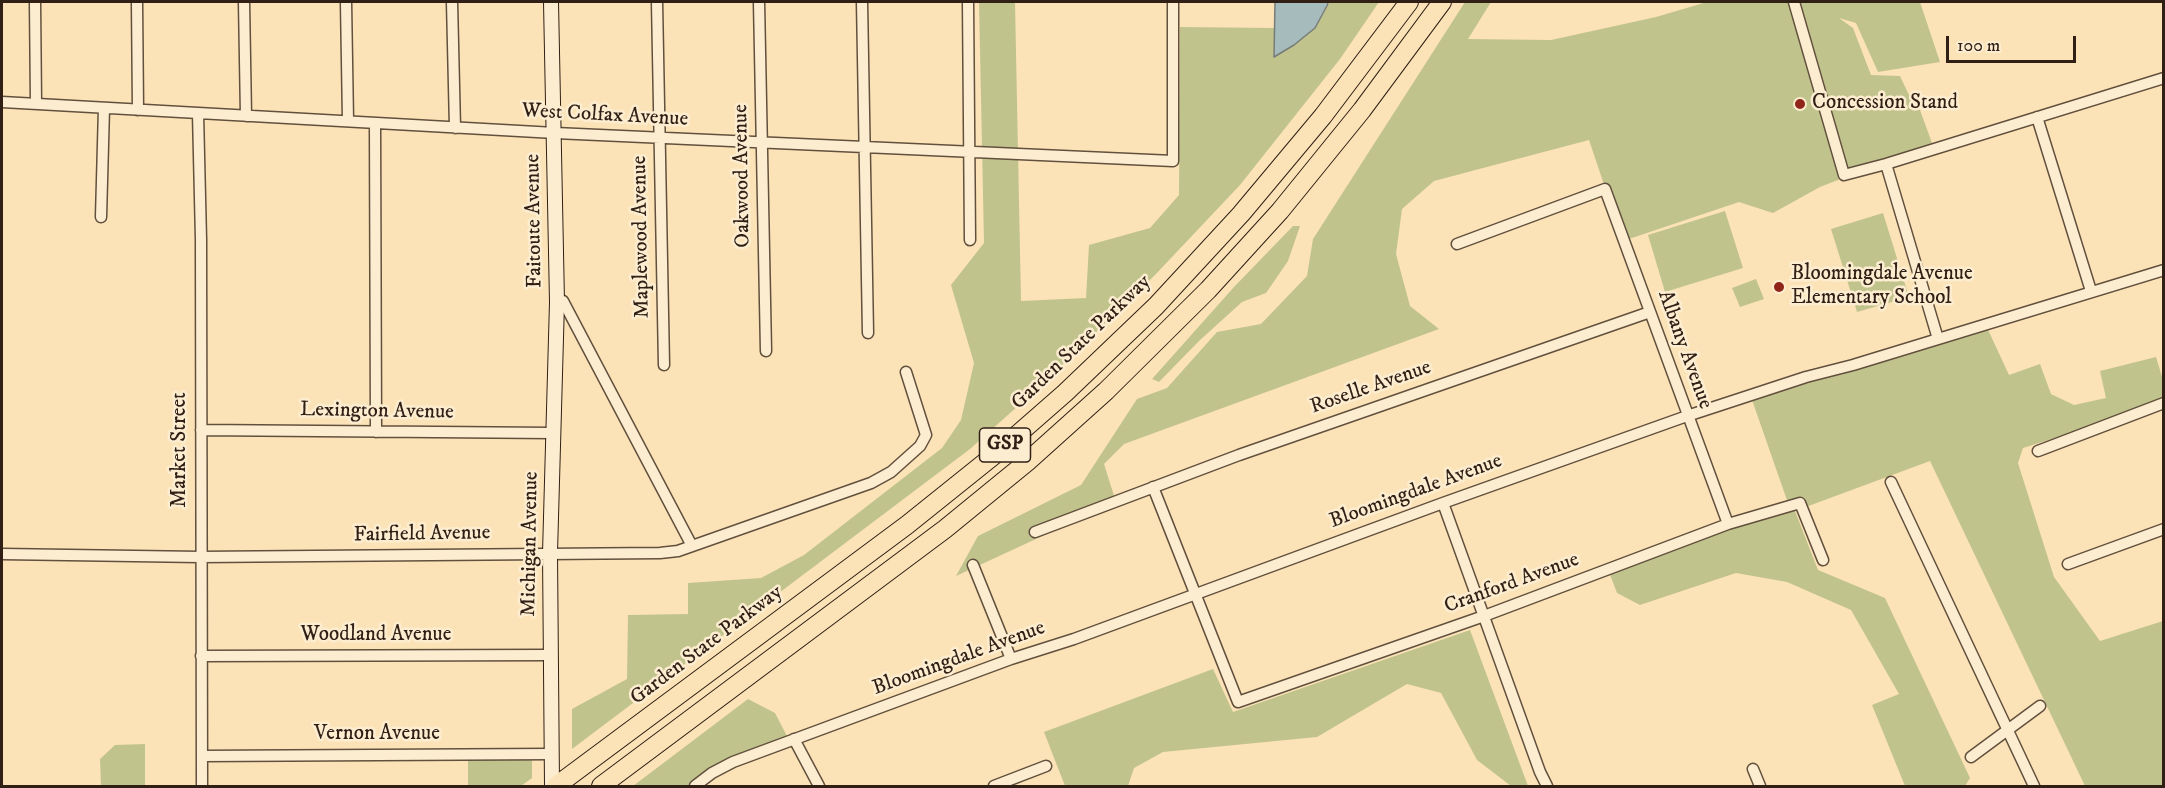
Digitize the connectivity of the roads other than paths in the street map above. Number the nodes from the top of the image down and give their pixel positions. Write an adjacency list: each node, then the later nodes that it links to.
1 (35, 2): 19 (street)
2 (137, 2): 21 (street)
3 (244, 2): 23 (street)
4 (346, 2): 25 (street)
5 (452, 2): 27 (street)
6 (551, 2): 28 (street, Faitoute Avenue)
7 (657, 2): 29 (street, Maplewood Avenue)
8 (759, 2): 30 (street, Oakwood Avenue)
9 (862, 2): 31 (street)
10 (968, 2): 32 (street)
11 (1173, 2): 32 (street, West Colfax Avenue)
12 (1401, 2): 16 (highway)
13 (1409, 2): 16 (highway, Garden State Parkway / GSP)
14 (1442, 2): 80 (highway, GSP)
15 (1794, 2): 33 (street)
16 (1379, 43): 78 (highway, Garden State Parkway / GSP)
17 (2163, 78): 24 (street)
18 (2, 102): 19 (street, West Colfax Avenue)
19 (36, 104): 20 (street, West Colfax Avenue)
20 (104, 108): 21 (street, West Colfax Avenue); 34 (street)
21 (138, 110): 22 (street, West Colfax Avenue)
22 (198, 113): 23 (street, West Colfax Avenue); 48 (street, Market Street)
23 (246, 116): 25 (street, West Colfax Avenue)
24 (2037, 117): 33 (street); 38 (street)
25 (348, 122): 26 (street, West Colfax Avenue)
26 (375, 123): 27 (street, West Colfax Avenue); 49 (street)
27 (455, 128): 28 (street, West Colfax Avenue)
28 (555, 133): 29 (street, West Colfax Avenue); 39 (street, Faitoute Avenue)
29 (659, 138): 30 (street, West Colfax Avenue); 44 (street, Maplewood Avenue)
30 (762, 142): 31 (street, West Colfax Avenue); 43 (street, Oakwood Avenue)
31 (865, 147): 32 (street, West Colfax Avenue); 41 (street)
32 (970, 152): 35 (street)
33 (1886, 164): 42 (street)
34 (102, 217)
35 (970, 240)
36 (1457, 244): 40 (street, Albany Avenue)
37 (2163, 270): 38 (street, Bloomingdale Avenue)
38 (2091, 291): 42 (street, Bloomingdale Avenue)
39 (557, 302): 50 (street, Michigan Avenue); 58 (street, Faitoute Avenue)
40 (1650, 312): 47 (street, Albany Avenue); 53 (street, Roselle Avenue)
41 (868, 333)
42 (1938, 339): 47 (street, Bloomingdale Avenue)
43 (766, 351)
44 (664, 364)
45 (906, 372): 58 (street, Fairfield Avenue)
46 (2163, 403): 51 (street)
47 (1687, 416): 54 (street, Bloomingdale Avenue); 55 (street, Albany Avenue)
48 (201, 430): 49 (street, Lexington Avenue); 61 (street, Market Street)
49 (376, 432): 50 (street, Lexington Avenue)
50 (553, 433): 59 (street, Michigan Avenue)
51 (2038, 451)
52 (1891, 483): 71 (street)
53 (1153, 487): 57 (street, Roselle Avenue); 65 (street)
54 (1443, 503): 65 (street, Bloomingdale Avenue); 66 (street)
55 (1728, 524): 62 (street, Cranford Avenue); 66 (street, Cranford Avenue)
56 (2163, 529): 63 (street)
57 (1035, 532)
58 (692, 546): 59 (street, Fairfield Avenue)
59 (550, 553): 61 (street, Fairfield Avenue); 67 (street, Michigan Avenue)
60 (2, 554): 61 (street, Fairfield Avenue)
61 (200, 557): 68 (street, Market Street)
62 (1823, 560)
63 (2068, 564)
64 (973, 565): 69 (street)
65 (1195, 594): 66 (street, Cranford Avenue); 69 (street, Bloomingdale Avenue)
66 (1484, 616): 84 (street)
67 (551, 655): 68 (street, Woodland Avenue); 73 (street, Michigan Avenue)
68 (201, 656): 74 (street, Market Street)
69 (1011, 659): 72 (street, Bloomingdale Avenue)
70 (2040, 706): 71 (street)
71 (2007, 730): 75 (street); 86 (street)
72 (794, 739): 81 (street, Bloomingdale Avenue); 82 (street)
73 (551, 754): 74 (street, Vernon Avenue); 78 (street, Michigan Avenue)
74 (202, 756): 79 (street, Market Street)
75 (1971, 757)
76 (1046, 766): 83 (street)
77 (1754, 769): 85 (street)
78 (558, 784)
79 (202, 786)
80 (601, 786)
81 (695, 786)
82 (819, 786)
83 (994, 786)
84 (1548, 786)
85 (1760, 786)
86 (2034, 786)

